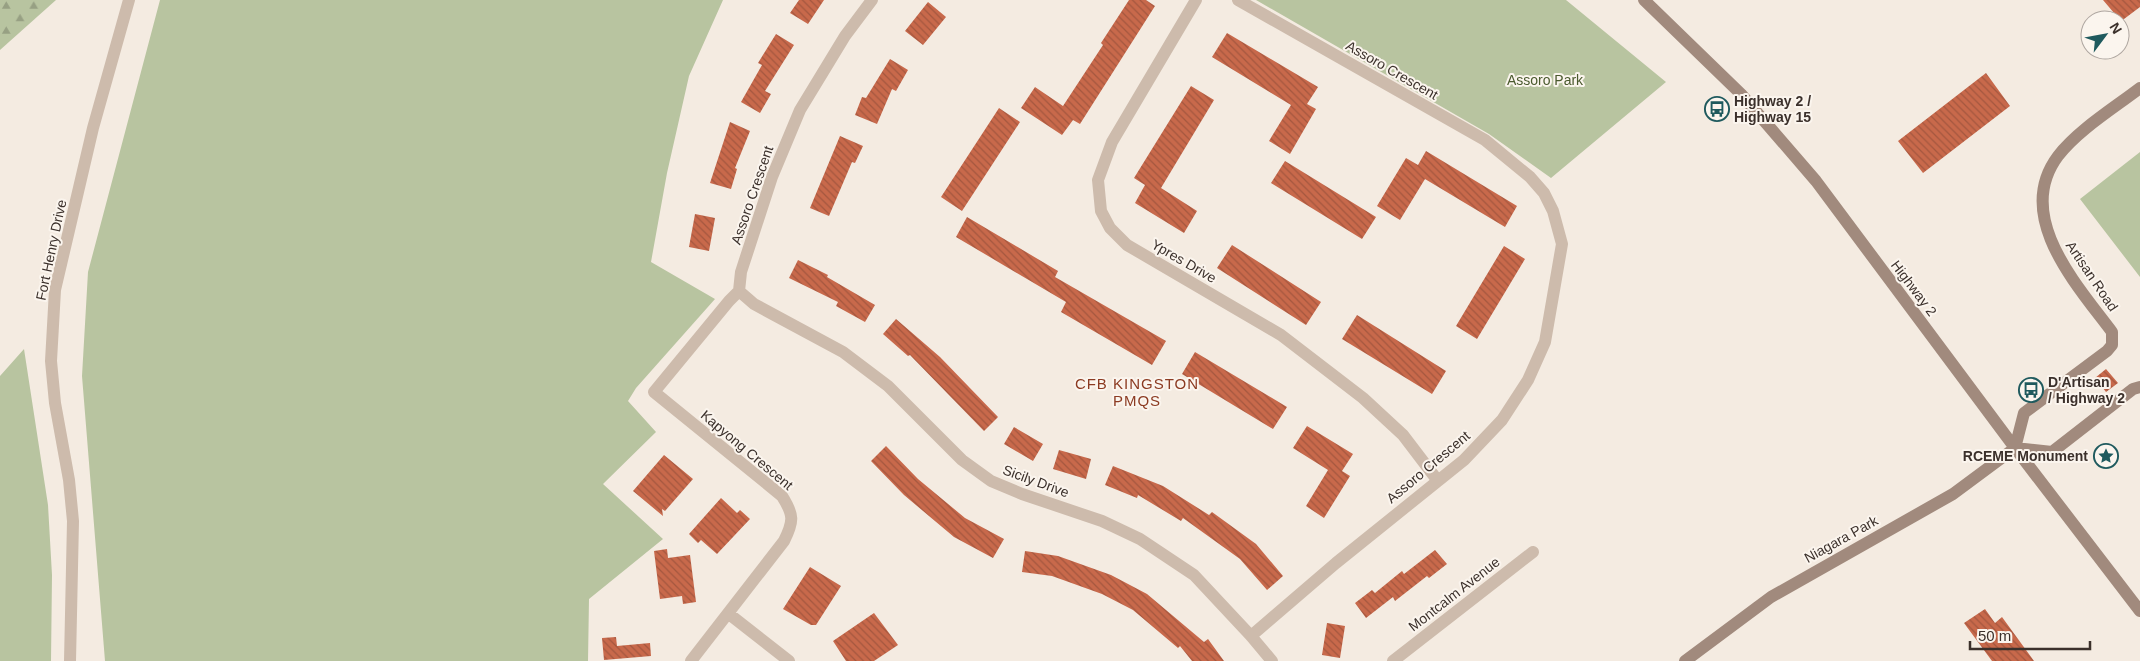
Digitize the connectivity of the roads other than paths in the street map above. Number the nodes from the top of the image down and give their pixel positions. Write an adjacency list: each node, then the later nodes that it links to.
1 (129, 0): 15 (street, Fort Henry Drive)
2 (872, 0): 7 (street, Assoro Crescent)
3 (1196, 0): 10 (street, Ypres Drive)
4 (1238, 0): 10 (street, Assoro Crescent)
5 (1644, 0): 9 (street, Highway 2)
6 (2140, 88): 9 (street, Artisan Road)
7 (739, 292): 13 (street, Kapyong Crescent); 14 (street, Sicily Drive)
8 (2140, 388): 9 (street)
9 (2016, 448): 12 (street, Highway 2); 20 (street, Niagara Park)
10 (1438, 481): 14 (street, Assoro Crescent)
11 (1533, 552): 19 (street, Montcalm Avenue)
12 (2140, 611)
13 (729, 614): 16 (street, Kapyong Crescent); 17 (street)
14 (1252, 636): 18 (street, Sicily Drive)
15 (70, 661)
16 (691, 661)
17 (789, 661)
18 (1272, 661)
19 (1393, 661)
20 (1685, 661)

